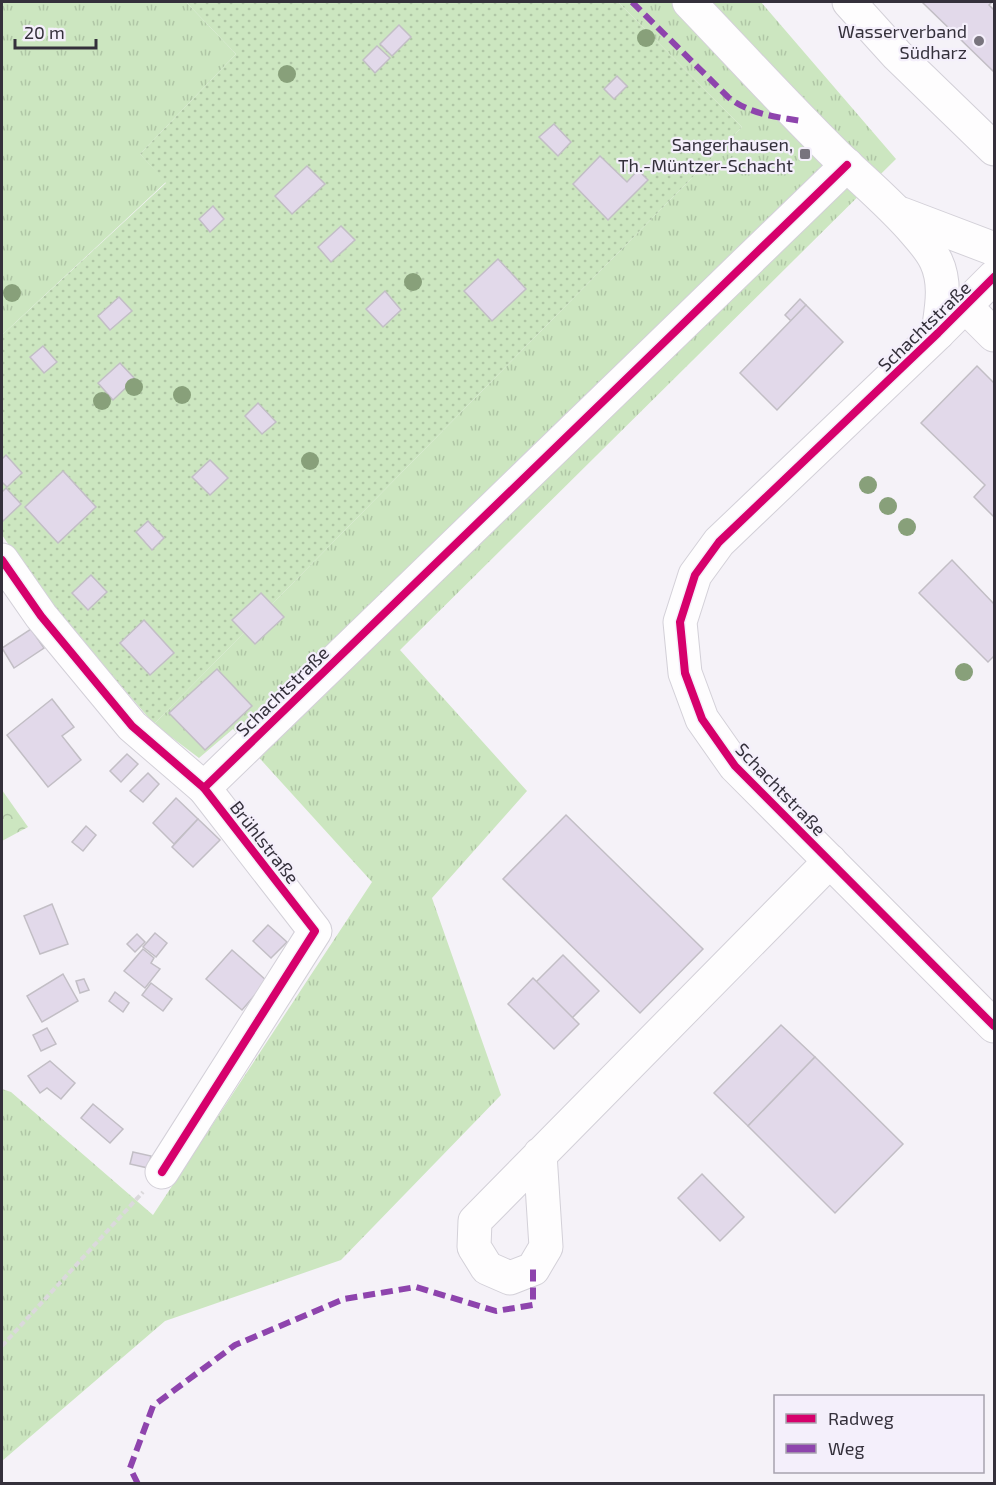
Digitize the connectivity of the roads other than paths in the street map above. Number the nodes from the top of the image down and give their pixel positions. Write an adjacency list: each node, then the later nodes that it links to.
1 (689, 2): 4 (street, Schachtstraße)
2 (849, 2): 3 (street)
3 (994, 149)
4 (847, 165): 5 (street, Schachtstraße); 12 (street, Schachtstraße)
5 (898, 212): 6 (street); 9 (street, Schachtstraße)
6 (994, 249)
7 (994, 277): 8 (street, Schachtstraße)
8 (966, 307): 9 (street, Schachtstraße); 10 (street, Schachtstraße)
9 (938, 333): 13 (street, Schachtstraße)
10 (994, 335)
11 (2, 560): 12 (street, Brühlstraße)
12 (204, 788): 16 (street, Brühlstraße)
13 (830, 861): 14 (street, Schachtstraße); 15 (street)
14 (994, 1026)
15 (540, 1154)
16 (162, 1172)

